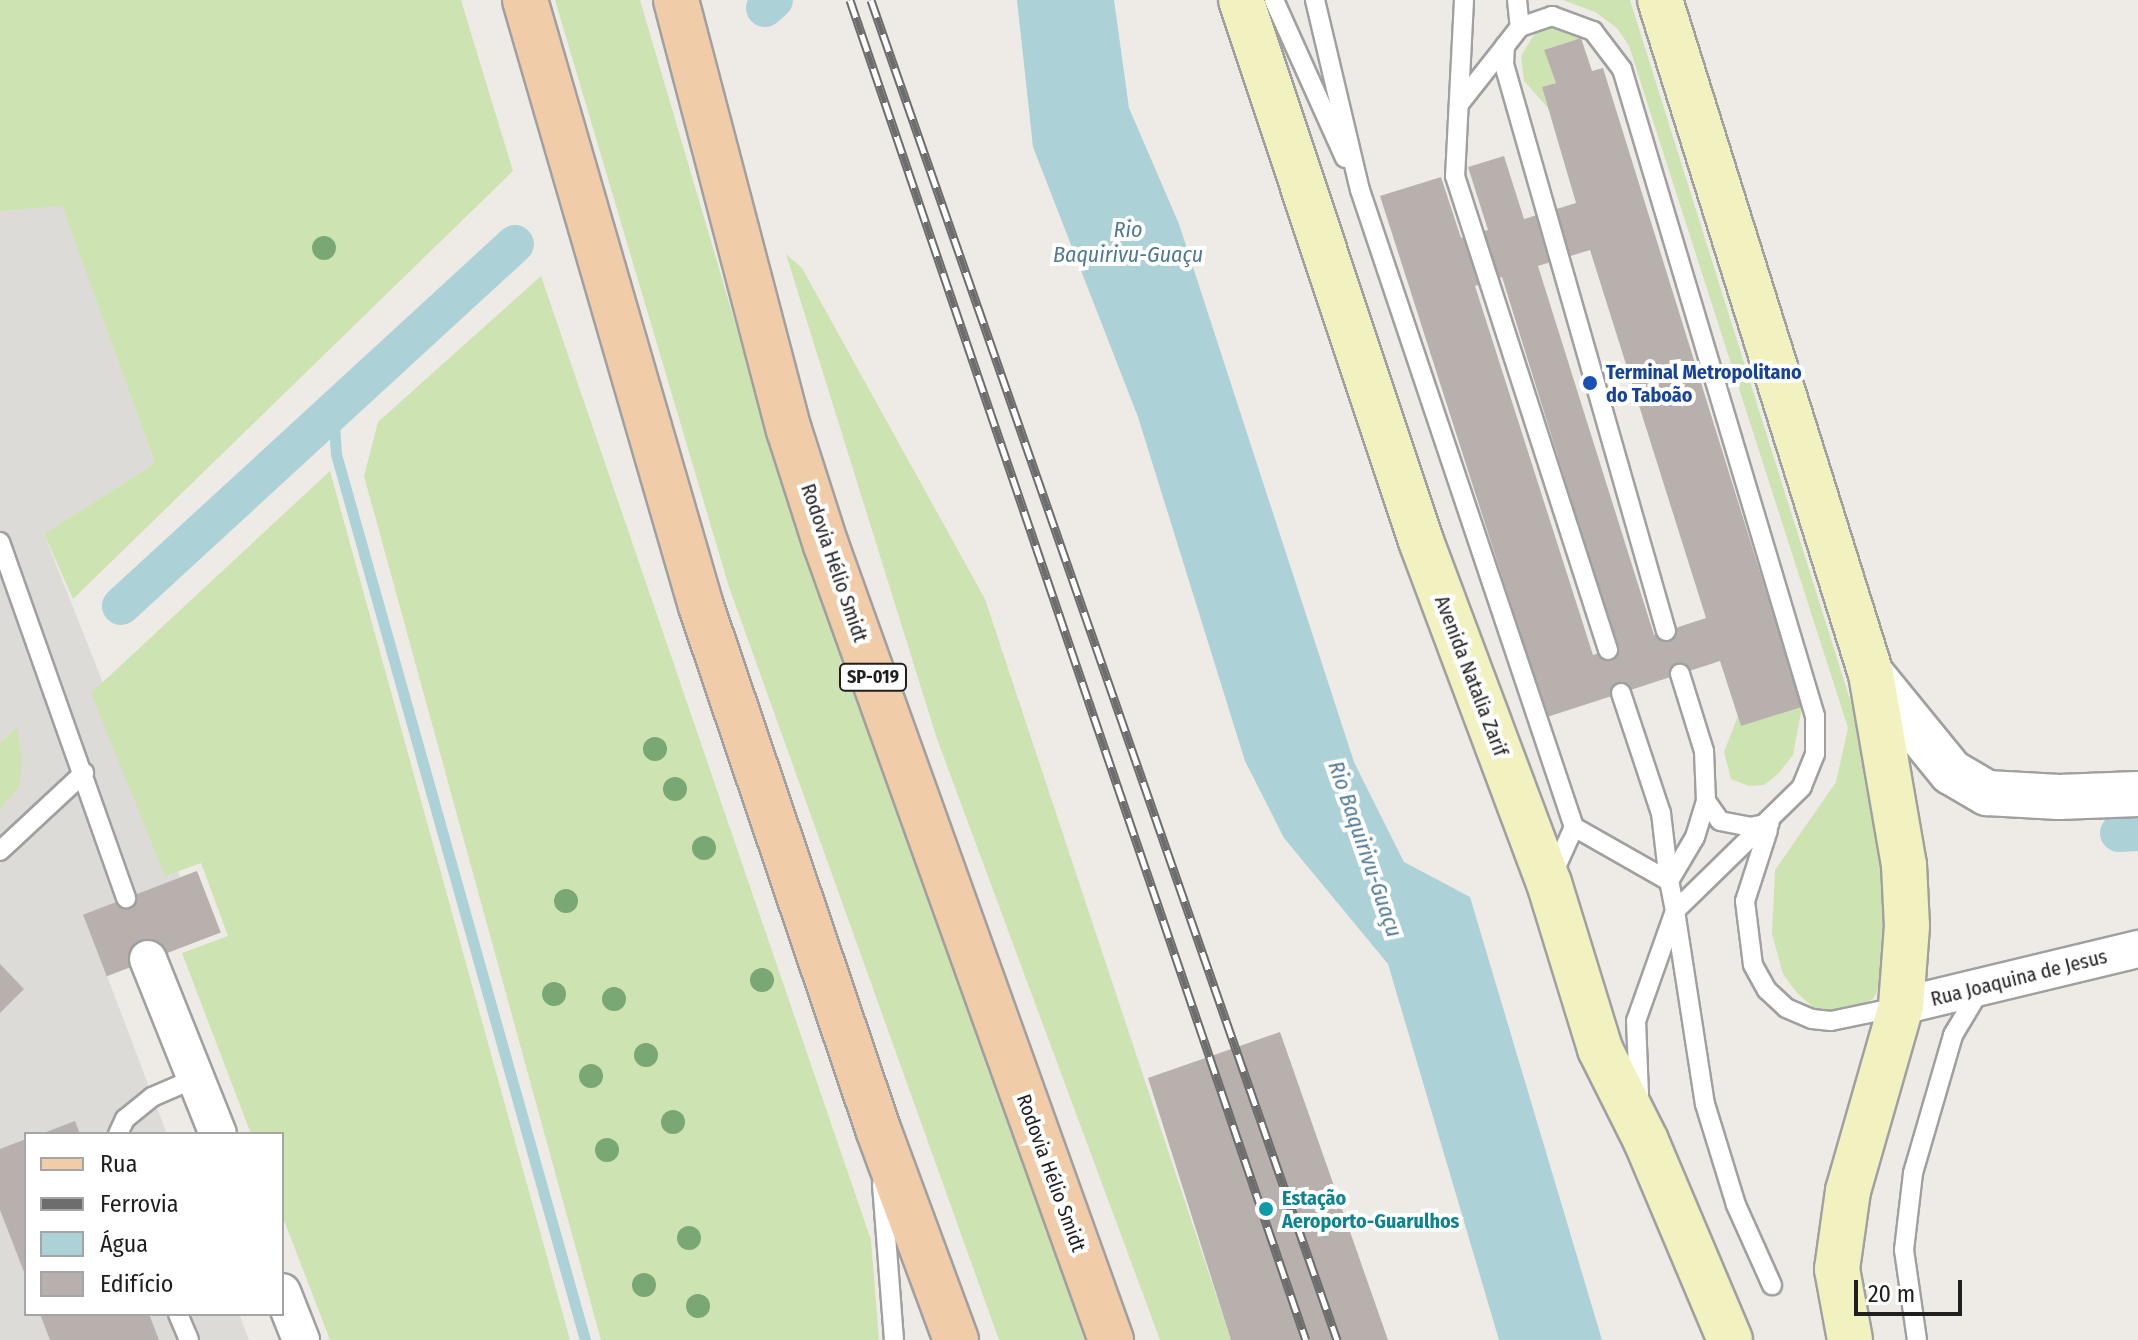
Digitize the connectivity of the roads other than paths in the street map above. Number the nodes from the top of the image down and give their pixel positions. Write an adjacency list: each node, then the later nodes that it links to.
1 (525, 0): 35 (main road)
2 (676, 0): 46 (main road, Rodovia Hélio Smidt / SP-019)
3 (1241, 0): 27 (main road, Avenida Natalia Zarif)
4 (1274, 0): 12 (lane)
5 (1315, 0): 12 (lane)
6 (1464, 0): 11 (lane)
7 (1517, 0): 9 (lane)
8 (1660, 0): 18 (main road)
9 (1520, 27): 10 (lane); 23 (lane)
10 (1505, 46): 11 (lane); 15 (lane)
11 (1459, 104): 16 (lane)
12 (1360, 190): 24 (lane)
13 (0, 542): 14 (lane)
14 (6, 572): 20 (lane)
15 (1666, 631)
16 (1608, 650)
17 (1680, 674): 22 (lane)
18 (1871, 674): 21 (street); 33 (main road)
19 (1621, 693): 26 (lane)
20 (84, 773): 25 (lane); 28 (lane)
21 (2138, 794)
22 (1706, 801): 23 (lane); 26 (lane)
23 (1770, 823): 29 (lane); 33 (lane)
24 (1574, 827): 26 (lane); 27 (lane)
25 (0, 851)
26 (1669, 881): 29 (lane)
27 (1549, 883): 38 (main road, Avenida Natalia Zarif)
28 (126, 898)
29 (1675, 911): 38 (lane); 39 (lane)
30 (2138, 949): 32 (street, Rua Joaquina de Jesus)
31 (148, 959): 34 (street)
32 (1982, 987): 33 (street, Rua Joaquina de Jesus); 49 (lane)
33 (1901, 1006): 48 (main road)
34 (196, 1078): 36 (lane); 37 (street)
35 (878, 1129): 44 (lane); 45 (main road)
36 (119, 1132)
37 (217, 1132)
38 (1646, 1141): 47 (main road, Avenida Natalia Zarif)
39 (1772, 1285)
40 (284, 1297): 43 (street)
41 (179, 1316): 42 (lane)
42 (189, 1340)
43 (301, 1340)
44 (894, 1340)
45 (956, 1340)
46 (1111, 1340)
47 (1730, 1340)
48 (1850, 1340)
49 (1917, 1340)

